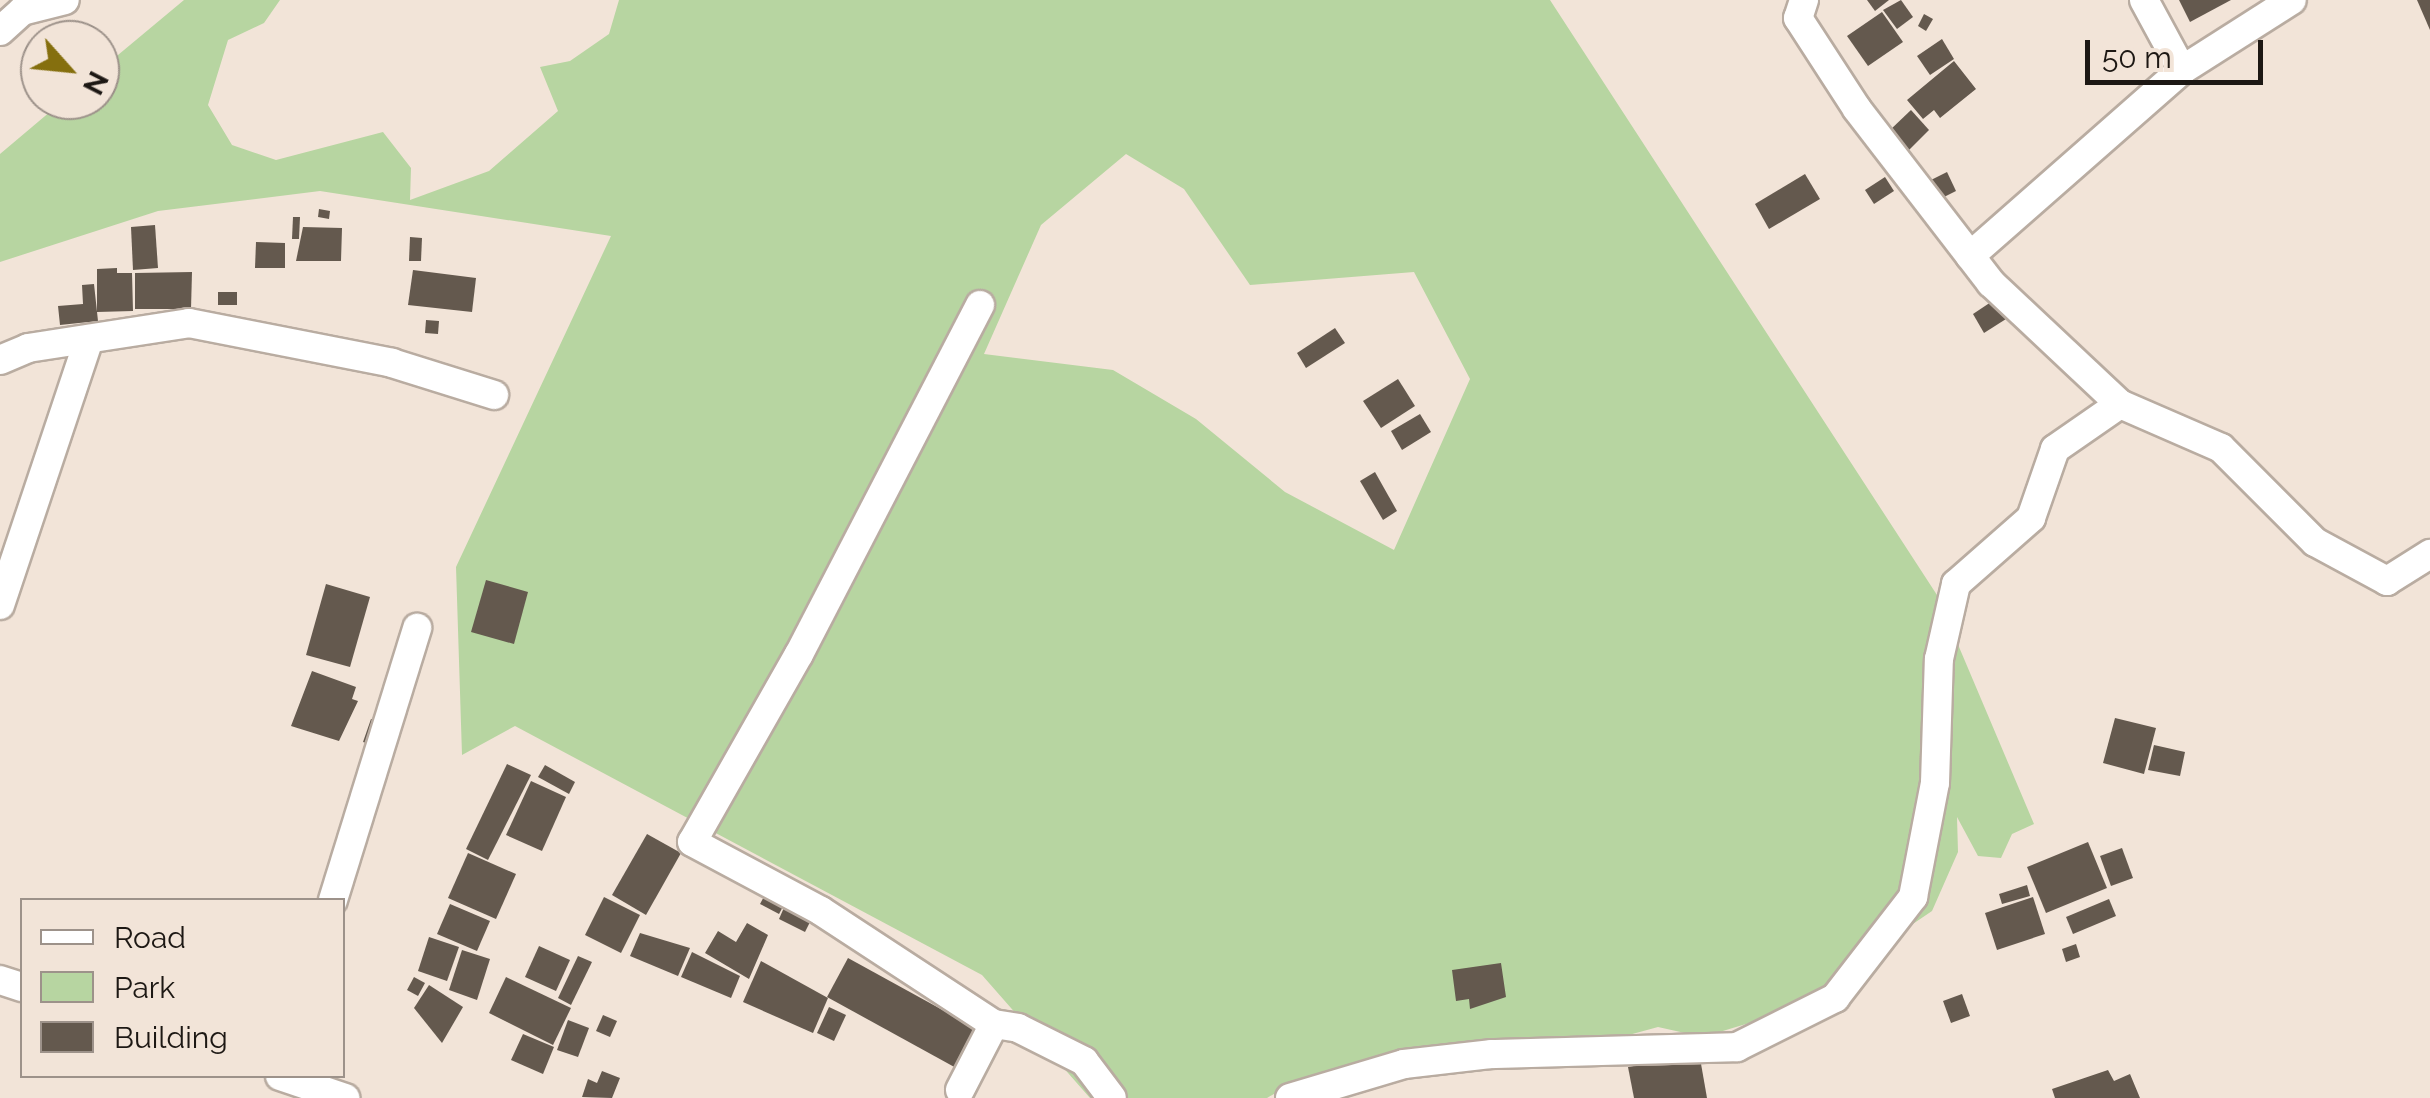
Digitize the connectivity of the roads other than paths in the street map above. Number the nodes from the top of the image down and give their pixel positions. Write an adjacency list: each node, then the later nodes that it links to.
1 (65, 0): 5 (street)
2 (1804, 0): 8 (street)
3 (2144, 0): 7 (street)
4 (2292, 0): 7 (street)
5 (22, 6): 6 (street)
6 (0, 31)
7 (2182, 70): 8 (street)
8 (1970, 256): 13 (street)
9 (980, 305): 18 (street)
10 (89, 339): 11 (street); 12 (street); 15 (street)
11 (0, 360)
12 (494, 395)
13 (2120, 404): 14 (street); 23 (street)
14 (2430, 554)
15 (0, 605)
16 (417, 628): 17 (street)
17 (334, 898)
18 (994, 1024): 20 (street); 22 (street)
19 (286, 1078): 21 (street)
20 (960, 1090)
21 (345, 1098)
22 (1112, 1098)
23 (1290, 1098)

